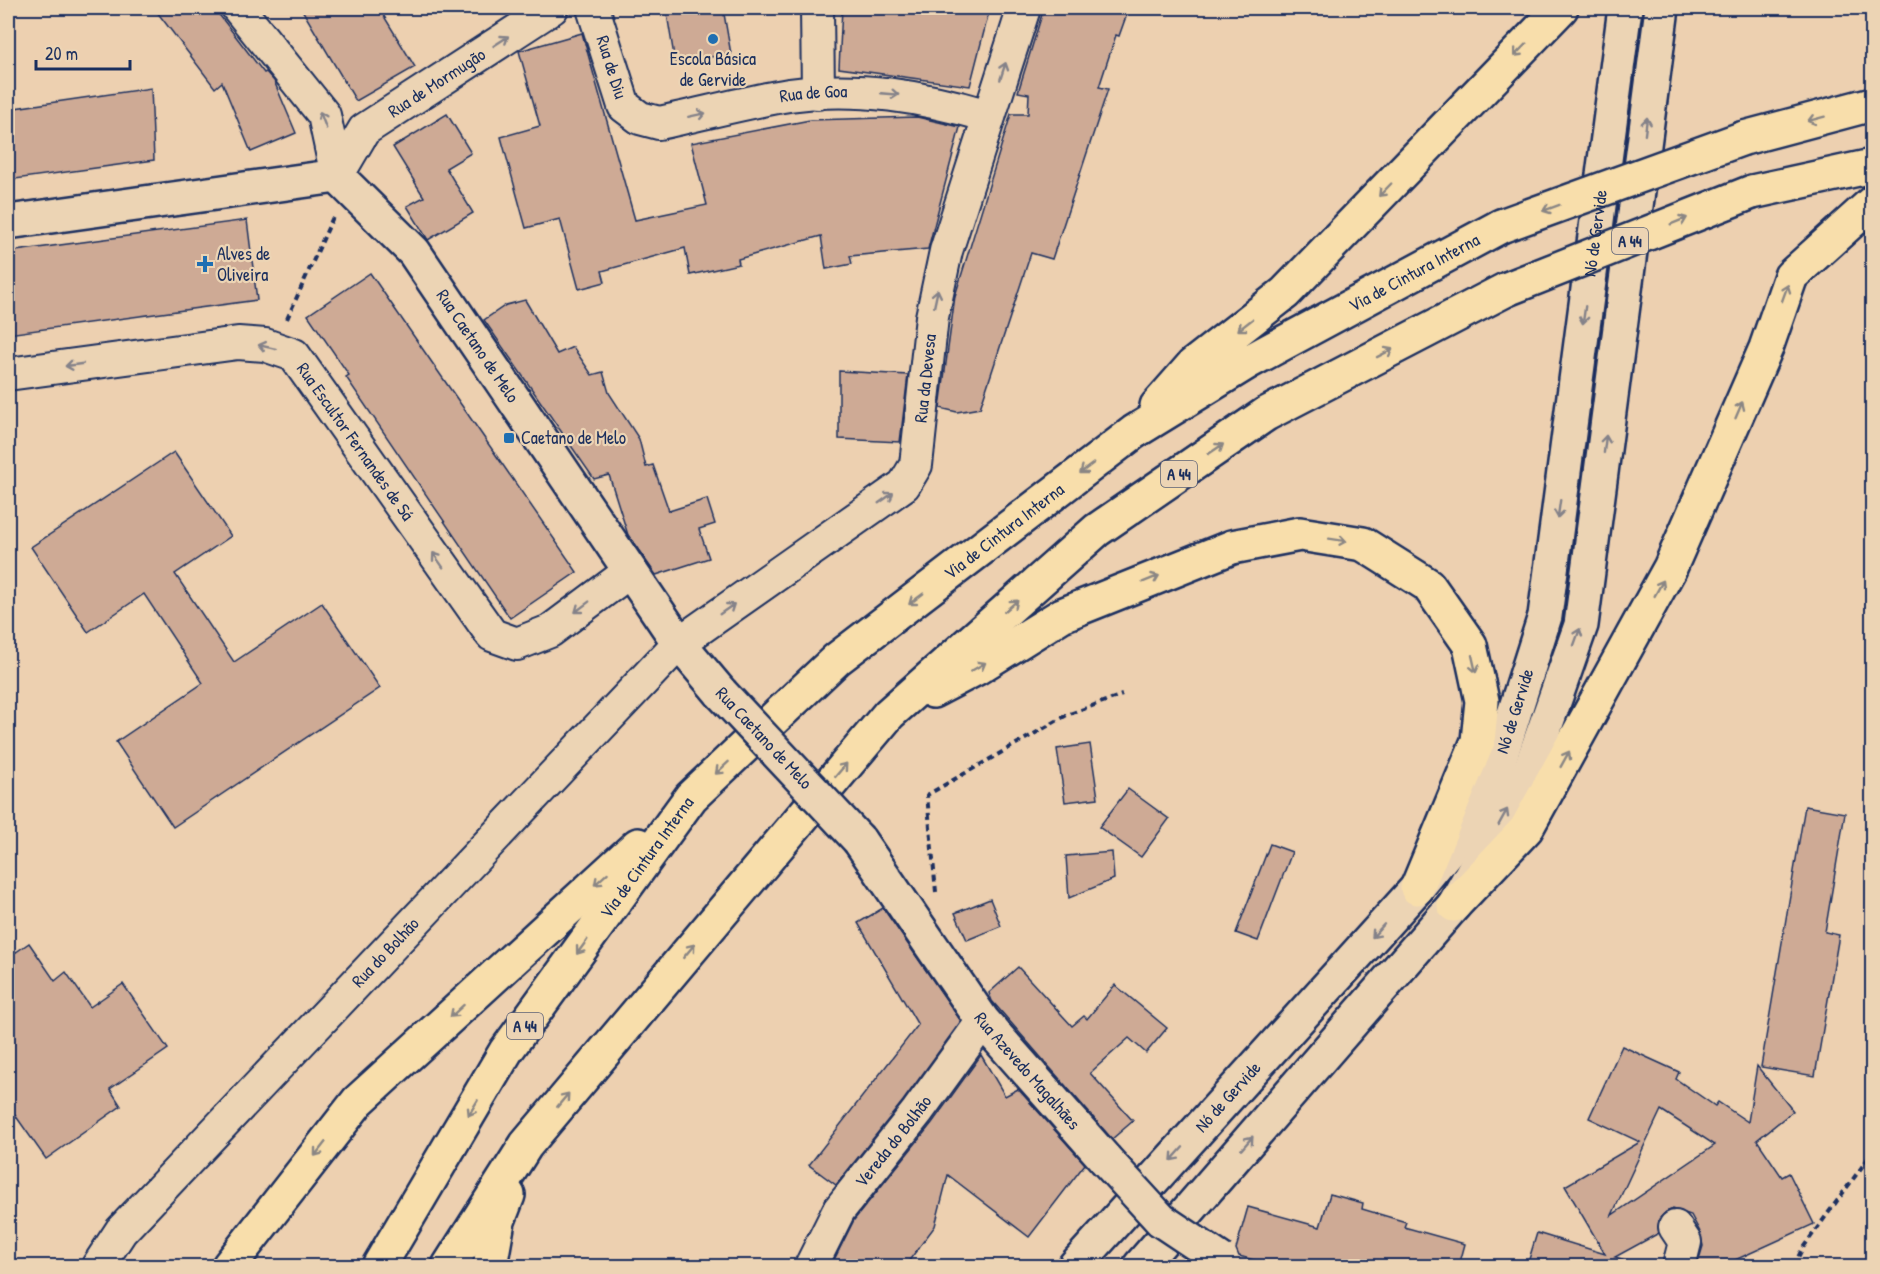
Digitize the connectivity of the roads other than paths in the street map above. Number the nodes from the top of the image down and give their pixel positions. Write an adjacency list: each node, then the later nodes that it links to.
1 (237, 8): 14 (street, one-way to 1)
2 (552, 8): 14 (street, Rua de Mormugão, one-way to 2)
3 (593, 8): 12 (street, Rua de Diu)
4 (817, 8): 9 (street)
5 (1024, 8): 11 (street, Rua da Devesa, one-way to 5)
6 (1561, 8): 18 (highway, one-way to 18)
7 (1625, 8): 24 (main road, Nó de Gervide, one-way to 24)
8 (1662, 8): 25 (main road, Nó de Gervide, one-way to 8)
9 (818, 93): 11 (street, Rua de Goa, one-way to 11); 12 (street, Rua de Goa, one-way to 9)
10 (1872, 104): 18 (highway, Via de Cintura Interna / A 44, one-way to 18, bridge)
11 (989, 116): 20 (street, Rua da Devesa, one-way to 11)
12 (640, 118)
13 (1872, 166): 21 (highway, A 44, one-way to 13, bridge)
14 (342, 181): 16 (main road); 19 (main road, Rua Caetano de Melo)
15 (1872, 203): 25 (highway, one-way to 15)
16 (8, 222)
17 (8, 374): 19 (street, Rua Escultor Fernandes de Sá, one-way to 17)
18 (1134, 432): 22 (highway, Via de Cintura Interna / A 44, one-way to 22)
19 (629, 572): 20 (main road, Rua Caetano de Melo)
20 (679, 643): 23 (main road, Rua Caetano de Melo, bridge); 30 (street, Rua do Bolhão)
21 (889, 714): 24 (highway, one-way to 24); 27 (highway, A 44, one-way to 21)
22 (691, 797): 31 (highway, one-way to 31); 32 (highway, Via de Cintura Interna / A 44, one-way to 32)
23 (859, 840): 26 (main road, Rua Azevedo Magalhães)
24 (1417, 888): 36 (main road, Nó de Gervide, one-way to 36)
25 (1454, 904): 37 (main road, Nó de Gervide, one-way to 25)
26 (983, 1021): 29 (main road, Rua Azevedo Magalhães, bridge); 35 (street, Vereda do Bolhão)
27 (525, 1145): 33 (highway, A 44); 34 (highway)
28 (1676, 1227): 38 (street)
29 (1228, 1263)
30 (98, 1266)
31 (229, 1266)
32 (379, 1266)
33 (449, 1266)
34 (490, 1266)
35 (812, 1266)
36 (1075, 1266)
37 (1140, 1266)
38 (1679, 1266)

